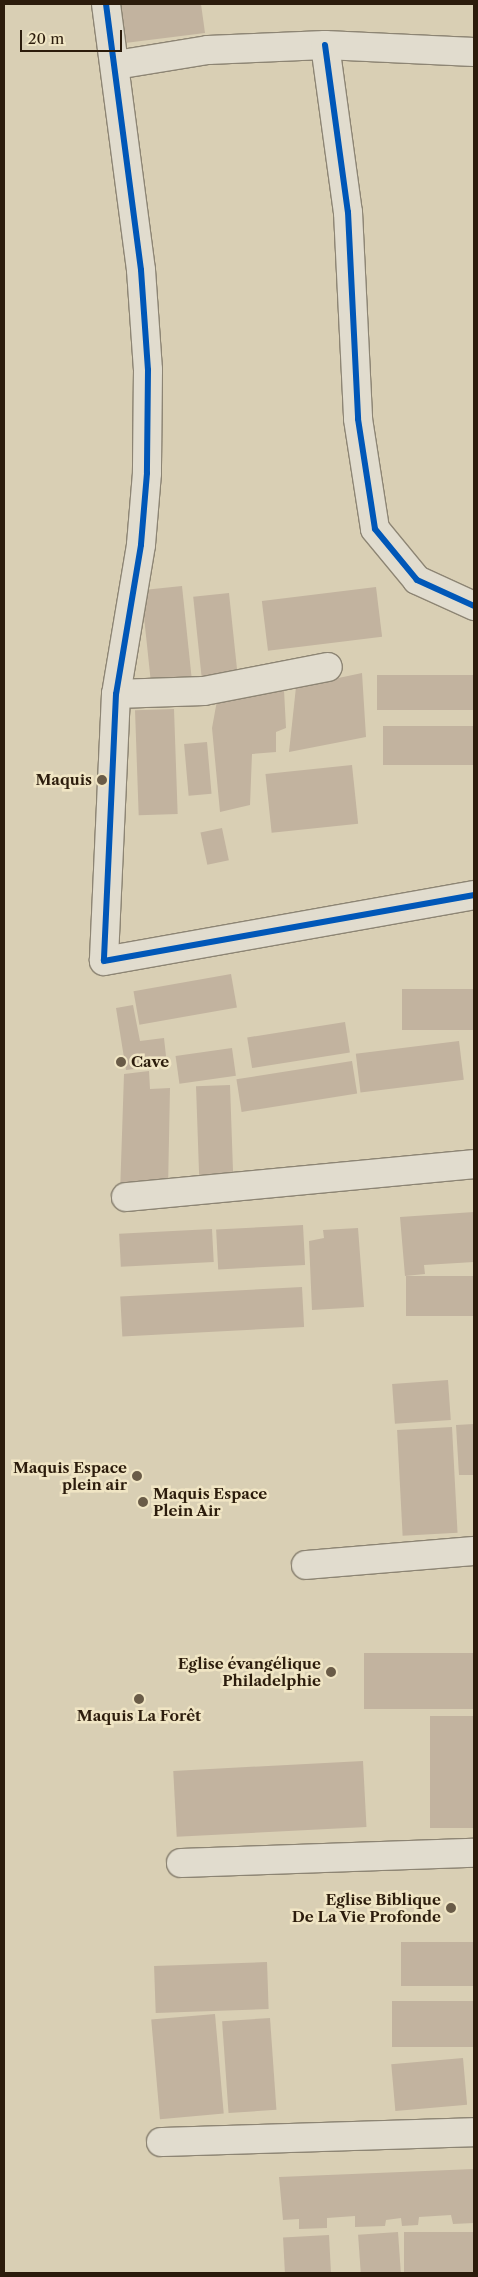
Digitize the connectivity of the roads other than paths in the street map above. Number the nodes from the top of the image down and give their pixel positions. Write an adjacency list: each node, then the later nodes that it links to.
1 (106, 4): 4 (street)
2 (325, 45): 3 (street); 4 (street); 5 (street)
3 (474, 52)
4 (116, 65): 7 (street)
5 (474, 606)
6 (328, 666): 7 (street)
7 (116, 694): 8 (street)
8 (474, 895)
9 (474, 1164): 10 (street)
10 (126, 1197)
11 (474, 1551): 12 (street)
12 (306, 1565)
13 (474, 1853): 14 (street)
14 (181, 1863)
15 (474, 2132): 16 (street)
16 (160, 2142)

